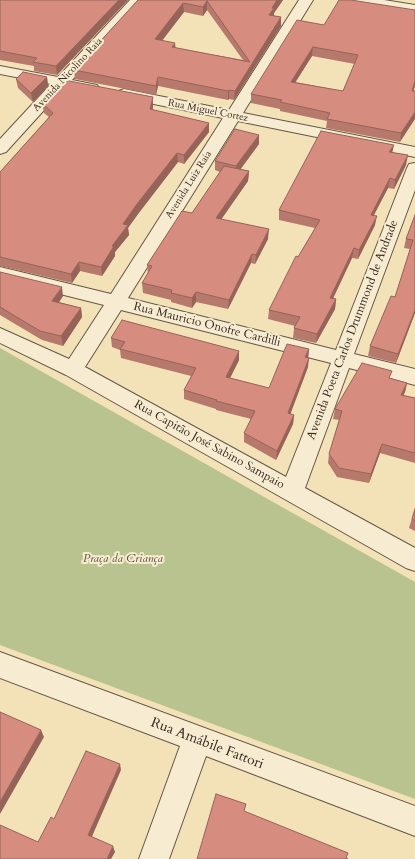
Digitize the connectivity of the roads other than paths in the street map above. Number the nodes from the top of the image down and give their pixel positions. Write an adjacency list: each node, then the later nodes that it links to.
1 (137, 0): 6 (street, Avenida Nicolino Raia)
2 (306, 0): 7 (street, Avenida Luiz Raia)
3 (359, 0): 4 (street)
4 (415, 9)
5 (0, 70): 6 (street, Rua Miguel Cortez)
6 (61, 82): 7 (street, Rua Miguel Cortez); 8 (street, Avenida Nicolino Raia)
7 (233, 116): 9 (street, Rua Miguel Cortez); 12 (street, Avenida Luiz Raia)
8 (0, 149)
9 (415, 152)
10 (415, 168): 14 (street, Avenida Poeta Carlos Drummond de Andrade)
11 (0, 273): 12 (street, Rua Mauricio Onofre Cardilli)
12 (116, 302): 14 (street, Rua Mauricio Onofre Cardilli); 15 (street, Avenida Luiz Raia)
13 (0, 334): 15 (street, Rua Capitão José Sabino Sampaio)
14 (342, 359): 16 (street, Rua Mauricio Onofre Cardilli); 17 (street, Avenida Poeta Carlos Drummond de Andrade)
15 (73, 370): 17 (street, Rua Capitão José Sabino Sampaio)
16 (415, 377)
17 (292, 492): 18 (street, Rua Capitão José Sabino Sampaio)
18 (415, 560)
19 (0, 665): 20 (street, Rua Amábile Fattori)
20 (197, 740): 21 (street, Rua Amábile Fattori); 22 (street)
21 (415, 821)
22 (154, 859)

